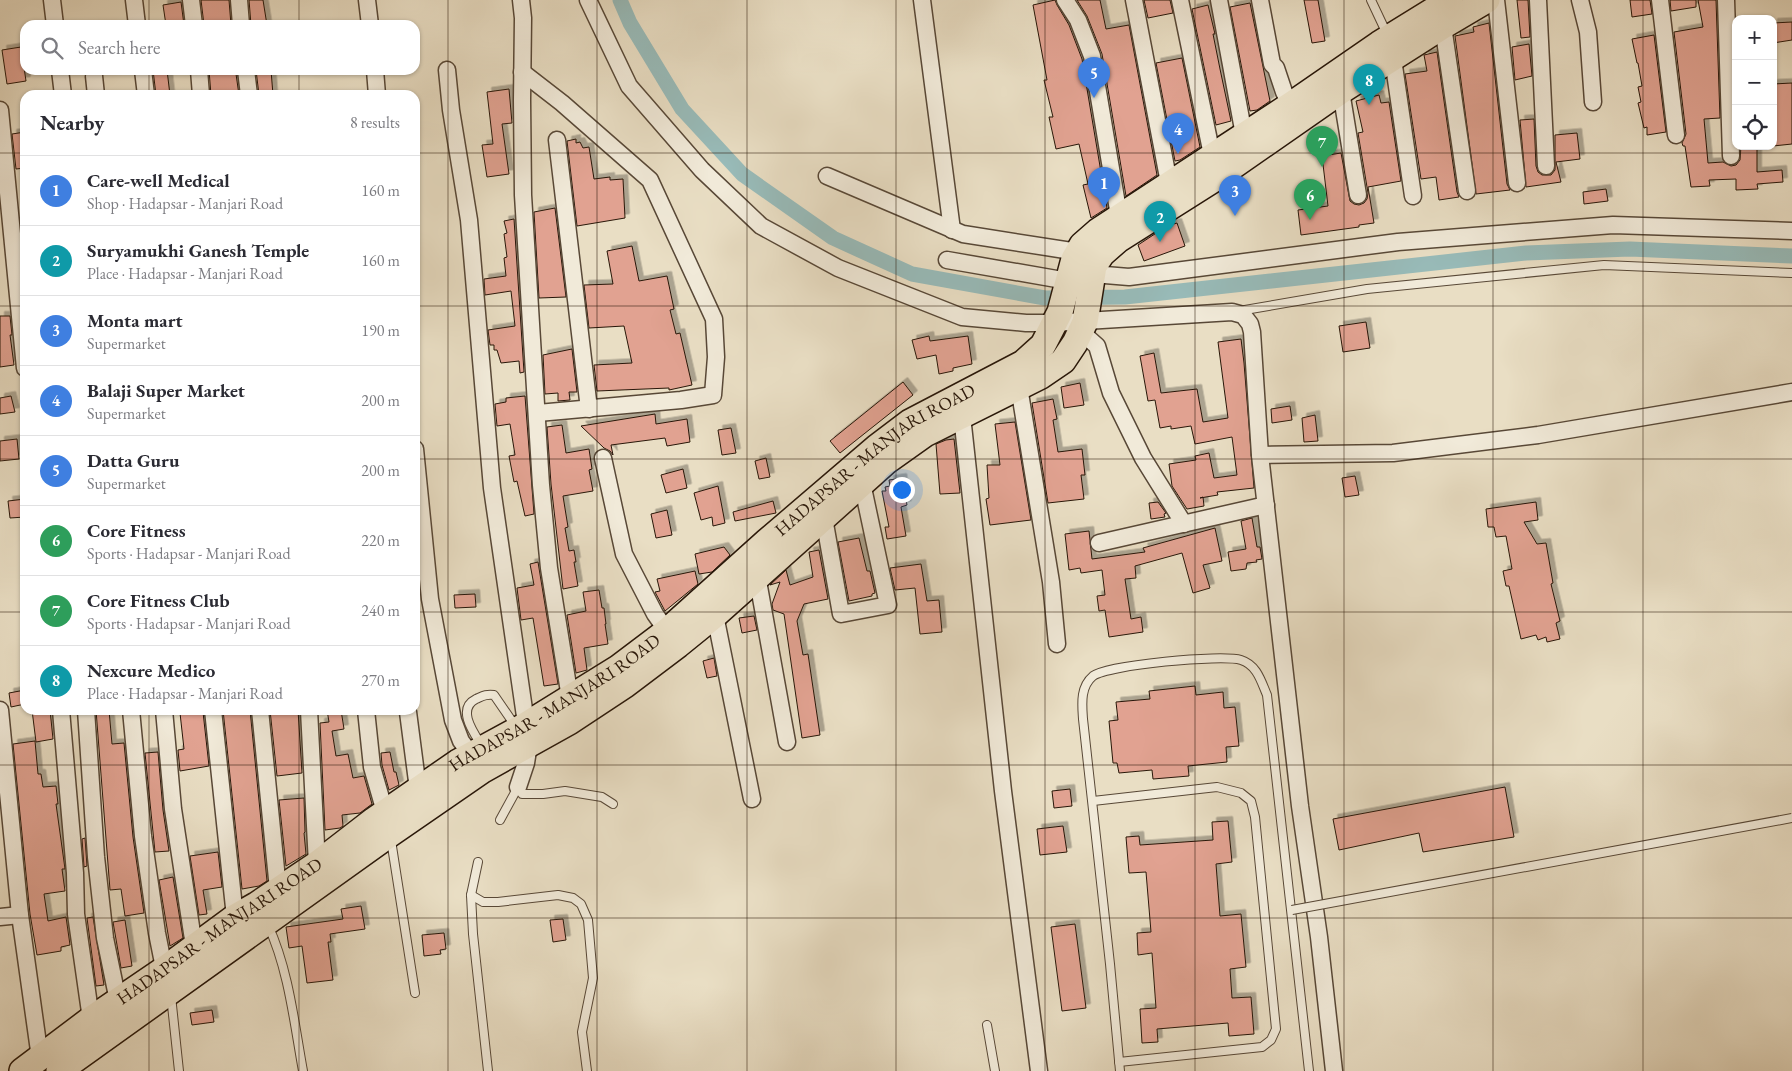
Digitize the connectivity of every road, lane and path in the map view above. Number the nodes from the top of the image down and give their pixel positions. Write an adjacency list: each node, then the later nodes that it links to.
1 (52, 0): 22 (street)
2 (134, 0): 23 (street)
3 (191, 0): 24 (street)
4 (239, 0): 25 (street)
5 (367, 0): 26 (street)
6 (521, 0): 30 (street)
7 (588, 0): 68 (street)
8 (922, 0): 60 (street)
9 (1065, 0): 59 (street)
10 (1134, 0): 54 (street)
11 (1180, 0): 50 (street)
12 (1219, 0): 48 (street)
13 (1260, 0): 46 (street)
14 (1371, 0): 28 (lane)
15 (1450, 0): 28 (main road)
16 (1486, 0): 27 (main road)
17 (1496, 0): 55 (street)
18 (1538, 0): 52 (street)
19 (1580, 0): 44 (street)
20 (1660, 0): 47 (street)
21 (1726, 0): 51 (street)
22 (54, 20)
23 (136, 20)
24 (193, 20)
25 (241, 20)
26 (369, 20)
27 (1443, 26): 28 (main road); 56 (street)
28 (1389, 46): 43 (main road); 46 (main road); 58 (street)
29 (447, 70): 98 (street)
30 (522, 72): 73 (street); 74 (street)
31 (61, 75): 37 (street)
32 (143, 75): 39 (street)
33 (199, 75): 40 (street)
34 (247, 75): 41 (street)
35 (376, 75): 42 (street)
36 (94, 76): 38 (street)
37 (62, 90)
38 (95, 90)
39 (145, 90)
40 (201, 90)
41 (248, 90)
42 (377, 90)
43 (1342, 91): 46 (main road); 57 (street)
44 (1593, 102)
45 (0, 110): 67 (street)
46 (1289, 117): 48 (main road); 65 (main road)
47 (1676, 134)
48 (1244, 135): 50 (main road)
49 (558, 140): 73 (street)
50 (1212, 155): 54 (main road)
51 (1731, 156)
52 (1546, 166)
53 (827, 176): 60 (street)
54 (1169, 183): 59 (main road)
55 (1517, 183)
56 (1467, 191)
57 (1358, 195)
58 (1413, 196)
59 (1119, 216): 62 (main road)
60 (952, 230): 62 (street)
61 (1792, 231): 65 (street)
62 (1078, 252): 65 (main road)
63 (947, 260): 65 (street)
64 (1792, 273): 66 (lane)
65 (1084, 281): 68 (main road, HADAPSAR - MANJARI ROAD); 69 (main road, HADAPSAR - MANJARI ROAD)
66 (1232, 312): 69 (street); 75 (street)
67 (20, 316)
68 (1057, 318): 69 (street); 72 (main road, HADAPSAR - MANJARI ROAD)
69 (1084, 322): 70 (main road, HADAPSAR - MANJARI ROAD); 81 (street)
70 (1019, 387): 72 (main road, HADAPSAR - MANJARI ROAD); 86 (street)
71 (1792, 392): 75 (street)
72 (959, 407): 77 (main road, HADAPSAR - MANJARI ROAD); 83 (main road, HADAPSAR - MANJARI ROAD); 130 (street)
73 (589, 409): 74 (street)
74 (538, 414): 87 (street)
75 (1260, 455): 79 (street)
76 (604, 458): 85 (street)
77 (862, 483): 80 (main road, HADAPSAR - MANJARI ROAD); 80 (street)
78 (420, 499): 100 (street)
79 (1266, 505): 81 (street); 133 (street)
80 (824, 518): 83 (main road, HADAPSAR - MANJARI ROAD)
81 (1184, 524): 82 (street)
82 (1099, 543)
83 (755, 566): 84 (main road, HADAPSAR - MANJARI ROAD); 99 (street)
84 (711, 605): 85 (main road, HADAPSAR - MANJARI ROAD); 98 (main road, HADAPSAR - MANJARI ROAD); 103 (street)
85 (667, 631): 87 (main road, HADAPSAR - MANJARI ROAD)
86 (1056, 644)
87 (570, 698): 98 (main road, HADAPSAR - MANJARI ROAD)
88 (0, 710): 114 (street)
89 (61, 715): 121 (street)
90 (86, 715): 120 (street)
91 (131, 715): 118 (street)
92 (164, 715): 117 (street)
93 (214, 715): 115 (street)
94 (261, 715): 111 (street)
95 (309, 715): 110 (street)
96 (367, 715): 108 (street)
97 (408, 715): 102 (street)
98 (524, 733): 100 (main road, HADAPSAR - MANJARI ROAD); 100 (lane); 101 (street)
99 (787, 742)
100 (479, 758): 102 (main road, HADAPSAR - MANJARI ROAD); 108 (main road, HADAPSAR - MANJARI ROAD)
101 (518, 787): 105 (lane); 107 (lane)
102 (418, 789): 108 (main road, HADAPSAR - MANJARI ROAD)
103 (752, 800)
104 (1092, 801): 113 (lane); 123 (lane); 123 (lane)
105 (613, 804)
106 (1792, 818): 113 (lane, bridge)
107 (500, 820)
108 (388, 823): 110 (main road, HADAPSAR - MANJARI ROAD); 115 (main road, HADAPSAR - MANJARI ROAD); 119 (lane)
109 (478, 862): 112 (lane)
110 (317, 864): 111 (main road, HADAPSAR - MANJARI ROAD)
111 (278, 889): 115 (main road, HADAPSAR - MANJARI ROAD)
112 (471, 895): 127 (lane); 128 (lane)
113 (1292, 910): 132 (lane)
114 (20, 915): 116 (street); 124 (street)
115 (253, 915): 117 (main road, HADAPSAR - MANJARI ROAD); 118 (main road, HADAPSAR - MANJARI ROAD); 126 (lane)
116 (0, 917)
117 (194, 946): 118 (main road, HADAPSAR - MANJARI ROAD)
118 (166, 980): 120 (main road, HADAPSAR - MANJARI ROAD); 124 (main road, HADAPSAR - MANJARI ROAD); 125 (lane)
119 (415, 993)
120 (118, 1001): 121 (main road, HADAPSAR - MANJARI ROAD)
121 (91, 1019): 124 (main road, HADAPSAR - MANJARI ROAD)
122 (987, 1025): 129 (lane)
123 (1119, 1062): 131 (lane)
124 (40, 1067)
125 (179, 1071)
126 (303, 1071)
127 (488, 1071)
128 (587, 1071)
129 (995, 1071)
130 (1039, 1071)
131 (1120, 1071)
132 (1309, 1071)
133 (1334, 1071)

